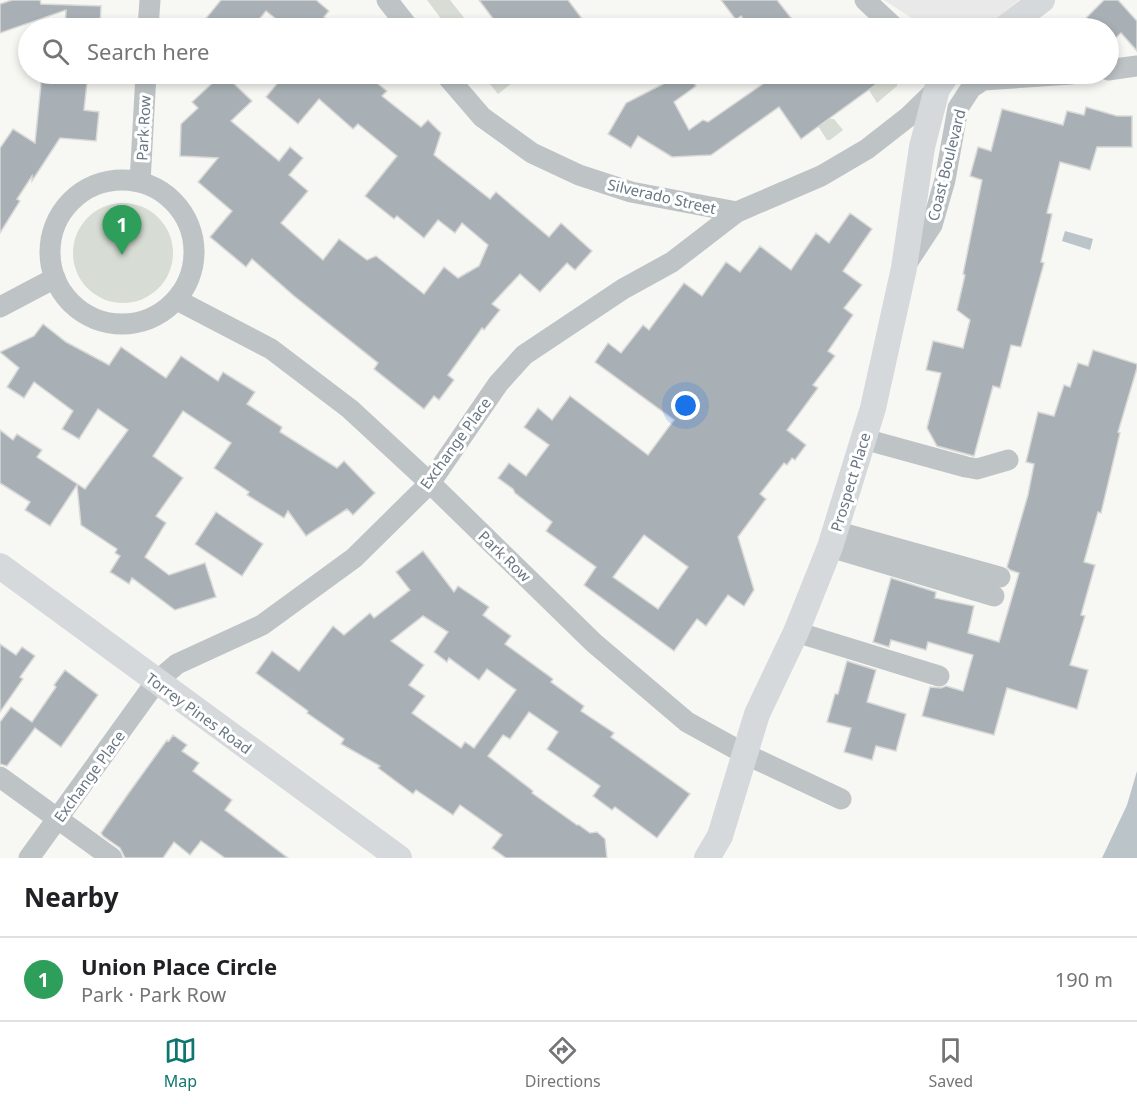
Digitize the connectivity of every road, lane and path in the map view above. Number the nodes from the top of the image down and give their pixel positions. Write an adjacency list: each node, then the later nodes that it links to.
1 (150, 0): 5 (street)
2 (387, 0): 6 (street)
3 (865, 0): 7 (street)
4 (1042, 0): 8 (main road)
5 (149, 18)
6 (401, 18)
7 (884, 18)
8 (1018, 18)
9 (1137, 66): 10 (street)
10 (1119, 68)
11 (145, 84): 16 (street, Park Row)
12 (454, 84): 17 (street, Silverado Street)
13 (935, 84): 17 (street, Exchange Place)
14 (938, 84): 18 (main road, Prospect Place)
15 (977, 84): 18 (street, Coast Boulevard)
16 (140, 182): 19 (street, Park Row); 20 (street, Park Row)
17 (737, 212): 24 (street, Exchange Place)
18 (904, 268): 22 (main road, Prospect Place)
19 (55, 278): 20 (street, Park Row); 21 (street)
20 (177, 300): 24 (street, Park Row)
21 (0, 307)
22 (864, 439): 23 (street); 25 (main road, Prospect Place)
23 (1008, 460)
24 (430, 483): 30 (street, Exchange Place); 31 (street, Park Row)
25 (832, 539): 27 (street); 28 (main road, Prospect Place)
26 (0, 566): 30 (main road, Torrey Pines Road)
27 (997, 587)
28 (796, 632): 29 (street); 31 (main road, Prospect Place)
29 (939, 676)
30 (156, 682): 34 (street, Exchange Place); 37 (main road, Torrey Pines Road)
31 (745, 754): 33 (street, Park Row); 38 (main road, Prospect Place)
32 (0, 777): 34 (street)
33 (841, 799)
34 (58, 818): 35 (street, Exchange Place); 36 (street)
35 (29, 858)
36 (112, 858)
37 (399, 858)
38 (707, 858)

